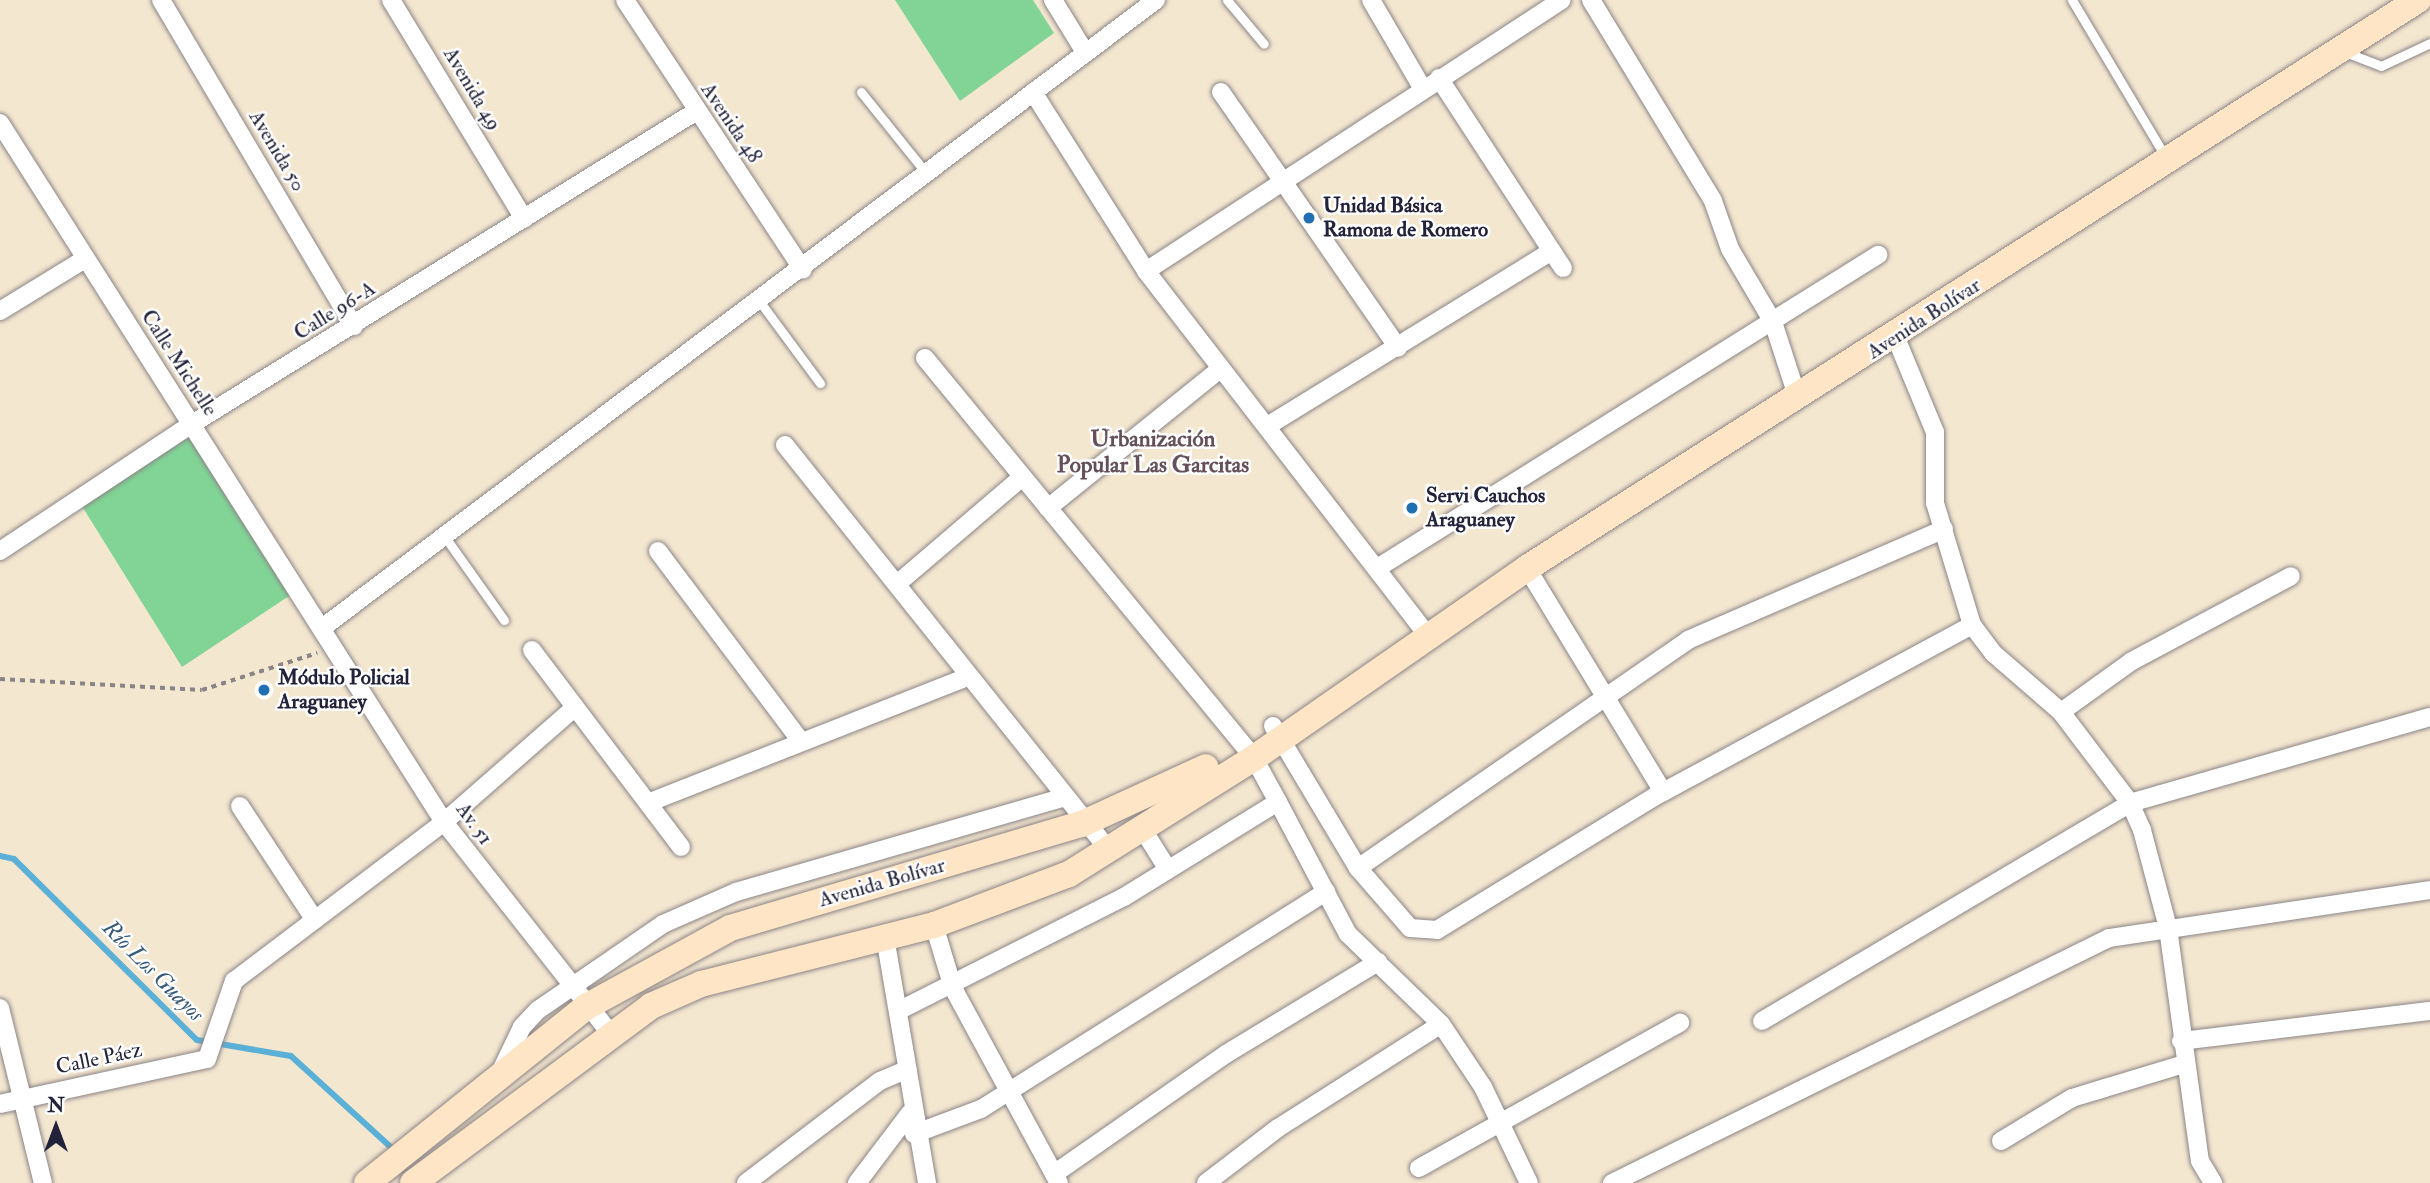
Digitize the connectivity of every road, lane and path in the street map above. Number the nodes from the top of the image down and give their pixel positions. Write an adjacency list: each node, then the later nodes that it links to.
1 (162, 0): 36 (street, Avenida 50)
2 (391, 0): 26 (street, Avenida 49)
3 (625, 0): 21 (street, Avenida 48)
4 (1053, 0): 15 (street)
5 (1156, 0): 15 (street)
6 (1227, 0): 13 (lane)
7 (1371, 0): 17 (street)
8 (1561, 0): 16 (street)
9 (1591, 0): 35 (street)
10 (2072, 0): 23 (lane)
11 (2418, 0): 14 (main road, Avenida Bolívar)
12 (2430, 43): 14 (lane)
13 (1264, 44)
14 (2340, 50): 23 (main road, Avenida Bolívar)
15 (1085, 52): 19 (street)
16 (1439, 78): 17 (street); 27 (street)
17 (1423, 89): 25 (street)
18 (861, 92): 24 (lane)
19 (1033, 92): 24 (street); 32 (street)
20 (1221, 92): 25 (street)
21 (695, 112): 26 (street, Calle 96-A); 31 (street, Avenida 48)
22 (0, 122): 29 (street, Calle Michelle)
23 (2168, 160): 37 (main road, Avenida Bolívar)
24 (927, 174): 31 (street)
25 (1288, 181): 32 (street); 38 (street)
26 (524, 219): 36 (street, Calle 96-A)
27 (1552, 251): 30 (street); 38 (street)
28 (1878, 254): 35 (street)
29 (85, 259): 34 (street); 43 (street, Calle Michelle)
30 (1563, 268)
31 (803, 270): 33 (street)
32 (1146, 271): 40 (street)
33 (760, 302): 41 (lane); 49 (street)
34 (0, 311)
35 (1773, 322): 42 (street); 52 (street)
36 (354, 326): 43 (street, Calle 96-A)
37 (1896, 338): 42 (main road, Avenida Bolívar); 48 (street)
38 (1398, 348): 44 (street)
39 (925, 358): 46 (street)
40 (1219, 370): 44 (street); 47 (street)
41 (820, 383)
42 (1798, 399): 53 (main road, Avenida Bolívar)
43 (192, 424): 50 (street, Calle 96-A); 58 (street, Calle Michelle)
44 (1269, 425): 52 (street)
45 (785, 445): 55 (street)
46 (1021, 478): 47 (street); 55 (street)
47 (1048, 508): 70 (street)
48 (1944, 529): 57 (street); 64 (street)
49 (445, 537): 56 (lane); 58 (street)
50 (0, 551)
51 (658, 551): 69 (street)
52 (1379, 567): 59 (street)
53 (1527, 568): 59 (main road, Avenida Bolívar); 64 (street)
54 (2291, 576): 66 (street)
55 (897, 584): 62 (street)
56 (503, 620)
57 (1972, 625): 66 (street); 71 (street)
58 (322, 628): 60 (street, Av. 51)
59 (1427, 635): 68 (main road, Avenida Bolívar)
60 (333, 645): 63 (path); 77 (street, Av. 51)
61 (532, 650): 65 (street)
62 (968, 677): 69 (street); 72 (street)
63 (0, 679)
64 (1604, 697): 71 (street); 83 (street)
65 (572, 710): 73 (street); 77 (street)
66 (2061, 712): 75 (street)
67 (2430, 717): 75 (street)
68 (1277, 733): 70 (main road, Avenida Bolívar); 83 (street)
69 (800, 740): 73 (street)
70 (1247, 751): 74 (street); 78 (main road, Avenida Bolívar); 79 (main road, Avenida Bolívar)
71 (1663, 792): 83 (street)
72 (1062, 798): 78 (street); 80 (street)
73 (650, 802): 81 (street)
74 (1278, 802): 84 (street); 87 (street)
75 (2130, 803): 90 (street); 99 (street)
76 (240, 806): 88 (street)
77 (444, 822): 88 (street); 93 (street, Av. 51)
78 (1082, 824): 82 (street); 85 (main road, Avenida Bolívar)
79 (1142, 828): 82 (main road, Avenida Bolívar); 84 (street)
80 (896, 844): 85 (street); 93 (street)
81 (681, 847)
82 (1108, 849): 89 (main road, Avenida Bolívar)
83 (1358, 868)
84 (1167, 869): 94 (street)
85 (909, 875): 95 (main road, Avenida Bolívar)
86 (2430, 890): 90 (street)
87 (1326, 892): 92 (street); 107 (street)
88 (315, 920): 108 (street, Calle Páez)
89 (934, 926): 91 (main road, Avenida Bolívar); 94 (street)
90 (2168, 928): 103 (street); 124 (street)
91 (885, 937): 97 (street); 102 (main road, Avenida Bolívar)
92 (1378, 962): 101 (street); 115 (street)
93 (567, 984): 95 (street, Av. 51); 106 (street)
94 (953, 988): 97 (street); 107 (street)
95 (586, 1007): 102 (street, Av. 51); 106 (main road, Avenida Bolívar)
96 (0, 1008): 108 (street)
97 (898, 1011): 105 (street)
98 (2430, 1012): 103 (street)
99 (1762, 1021)
100 (1680, 1023): 111 (street)
101 (1441, 1024): 111 (street); 122 (street)
102 (609, 1032): 118 (main road, Avenida Bolívar)
103 (2181, 1041): 104 (street)
104 (2184, 1065): 113 (street); 125 (street)
105 (908, 1069): 110 (street); 119 (street)
106 (497, 1080): 117 (main road, Avenida Bolívar)
107 (1010, 1091): 112 (street); 115 (street)
108 (22, 1098): 109 (street, Calle Páez); 116 (street)
109 (0, 1104)
110 (910, 1113): 112 (street); 120 (street)
111 (1500, 1122): 114 (street); 123 (street)
112 (914, 1134): 121 (street)
113 (2001, 1141)
114 (1419, 1168)
115 (1056, 1179)
116 (43, 1183)
117 (367, 1183)
118 (413, 1183)
119 (746, 1183)
120 (857, 1183)
121 (927, 1183)
122 (1206, 1183)
123 (1530, 1183)
124 (1612, 1183)
125 (2213, 1183)

